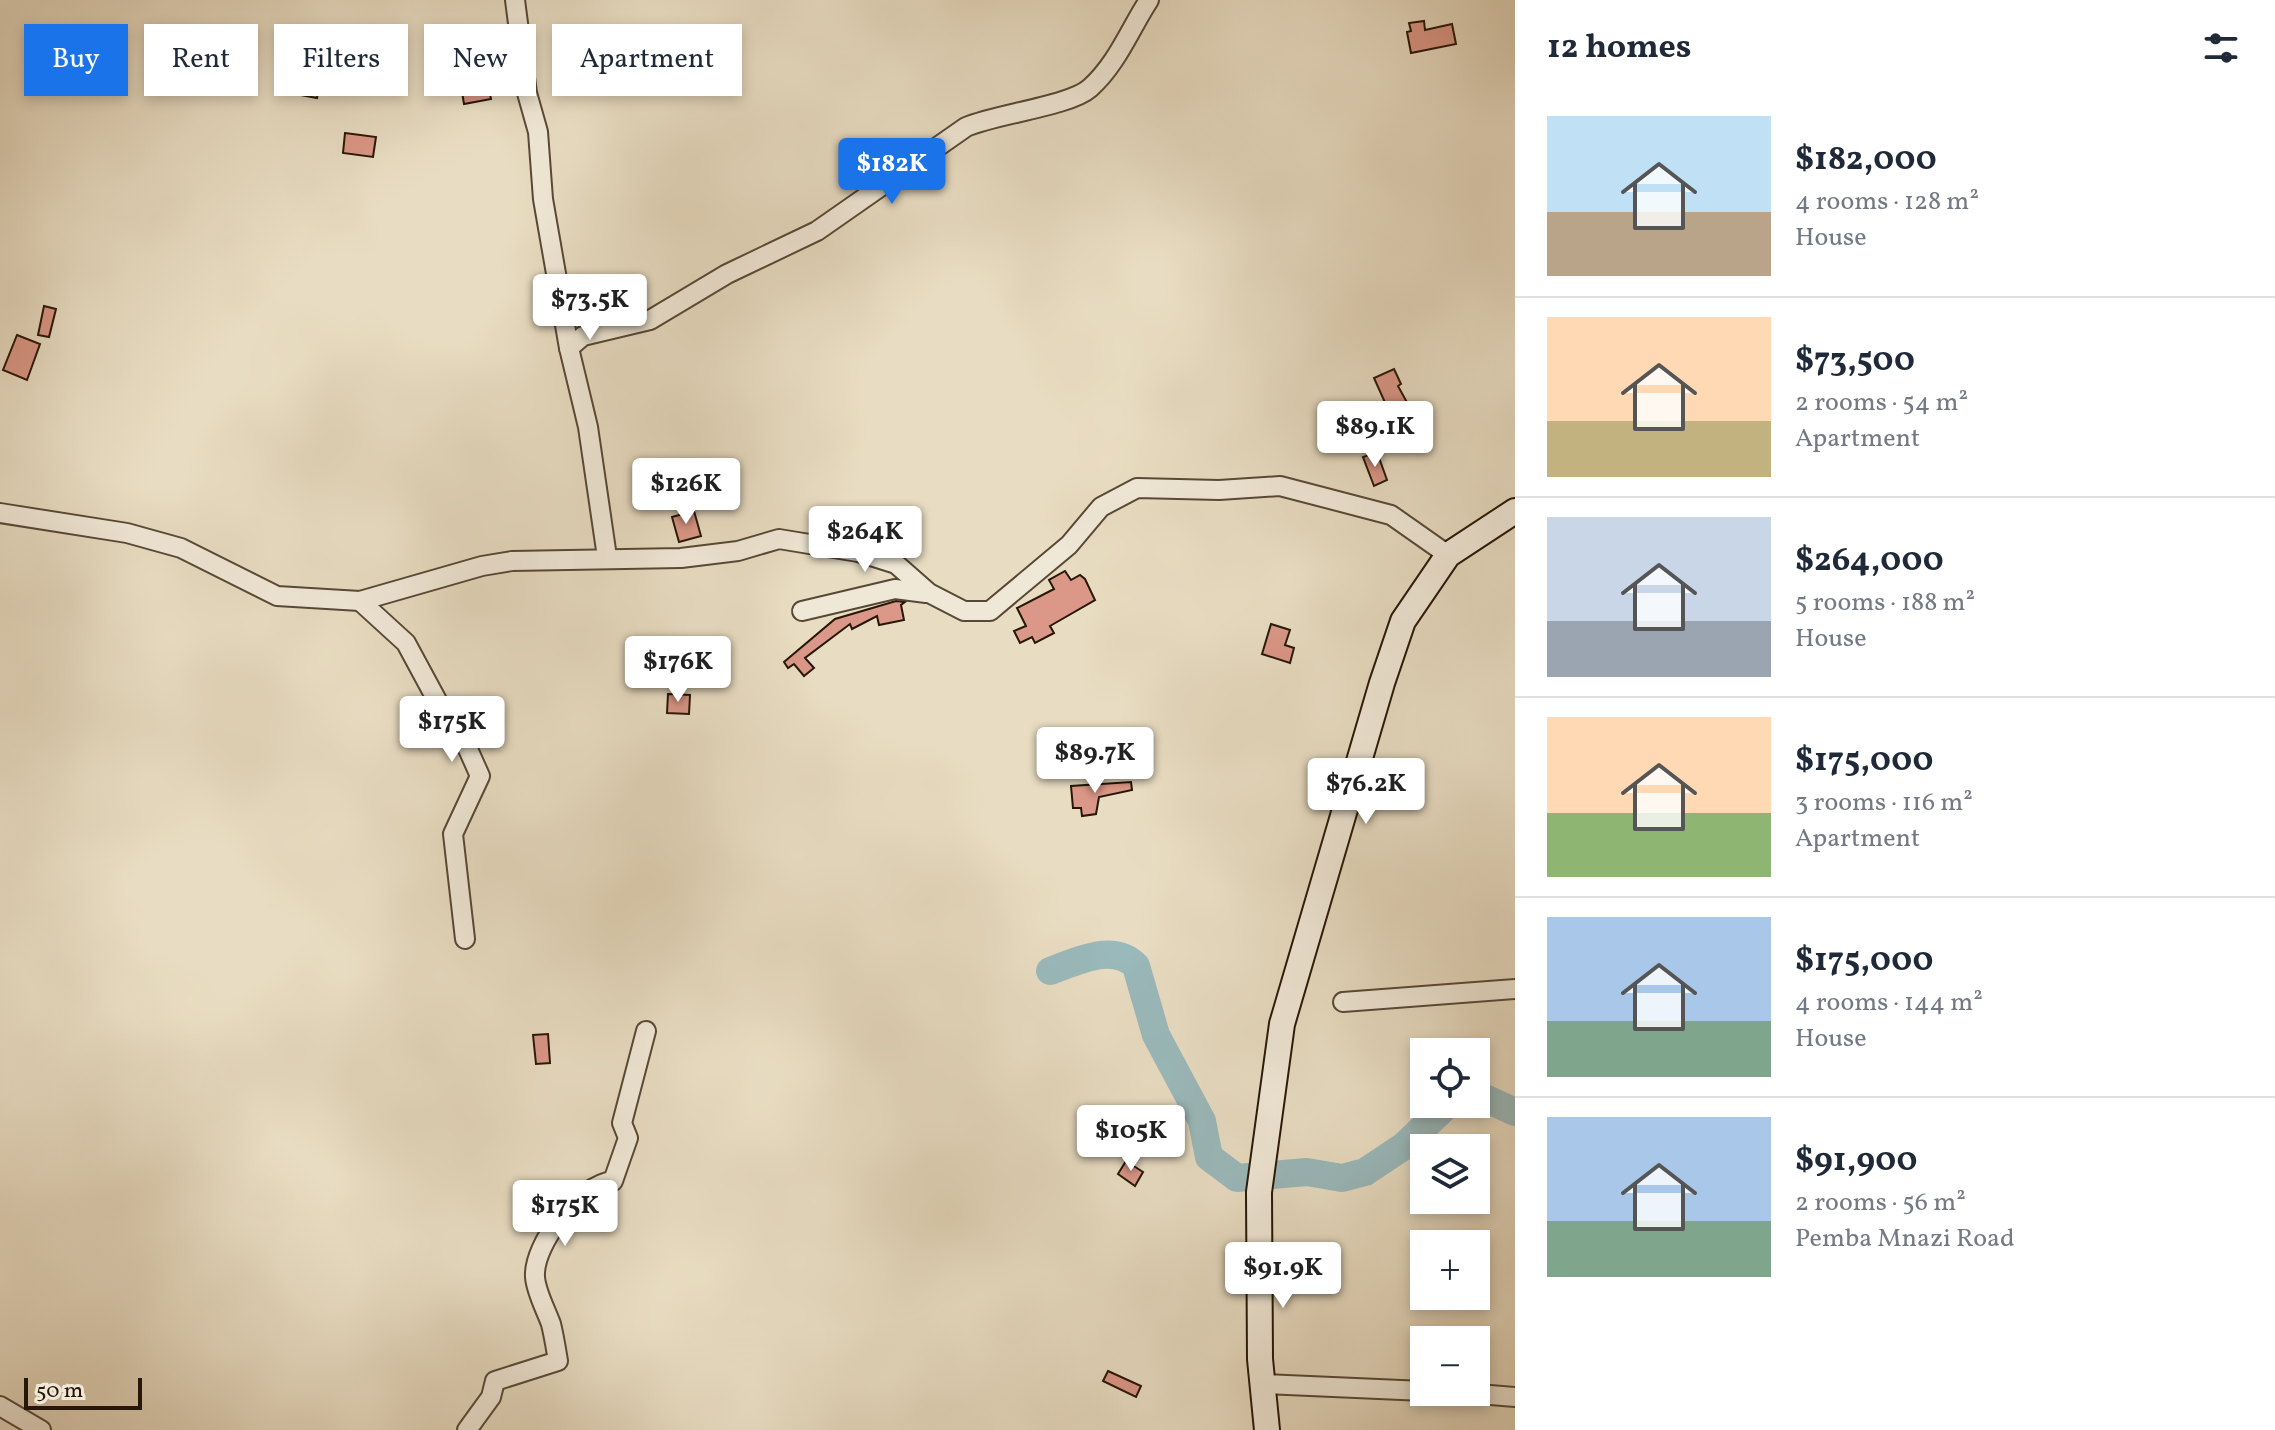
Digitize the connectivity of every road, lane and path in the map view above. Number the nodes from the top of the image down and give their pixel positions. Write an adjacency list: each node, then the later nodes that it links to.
1 (515, 0): 3 (street)
2 (1149, 0): 3 (street)
3 (569, 348): 7 (street)
4 (1515, 511): 6 (main road)
5 (0, 513): 9 (street)
6 (1448, 555): 8 (street); 15 (main road)
7 (607, 557): 8 (street); 9 (street)
8 (929, 593): 10 (street)
9 (360, 601): 11 (street)
10 (802, 611)
11 (465, 939)
12 (1515, 989): 13 (street)
13 (1343, 1002)
14 (646, 1031): 21 (street)
15 (1262, 1384): 16 (street); 22 (main road)
16 (1410, 1390)
17 (1490, 1395): 18 (street)
18 (1515, 1397)
19 (0, 1406): 20 (street)
20 (41, 1430)
21 (467, 1430)
22 (1267, 1430)

